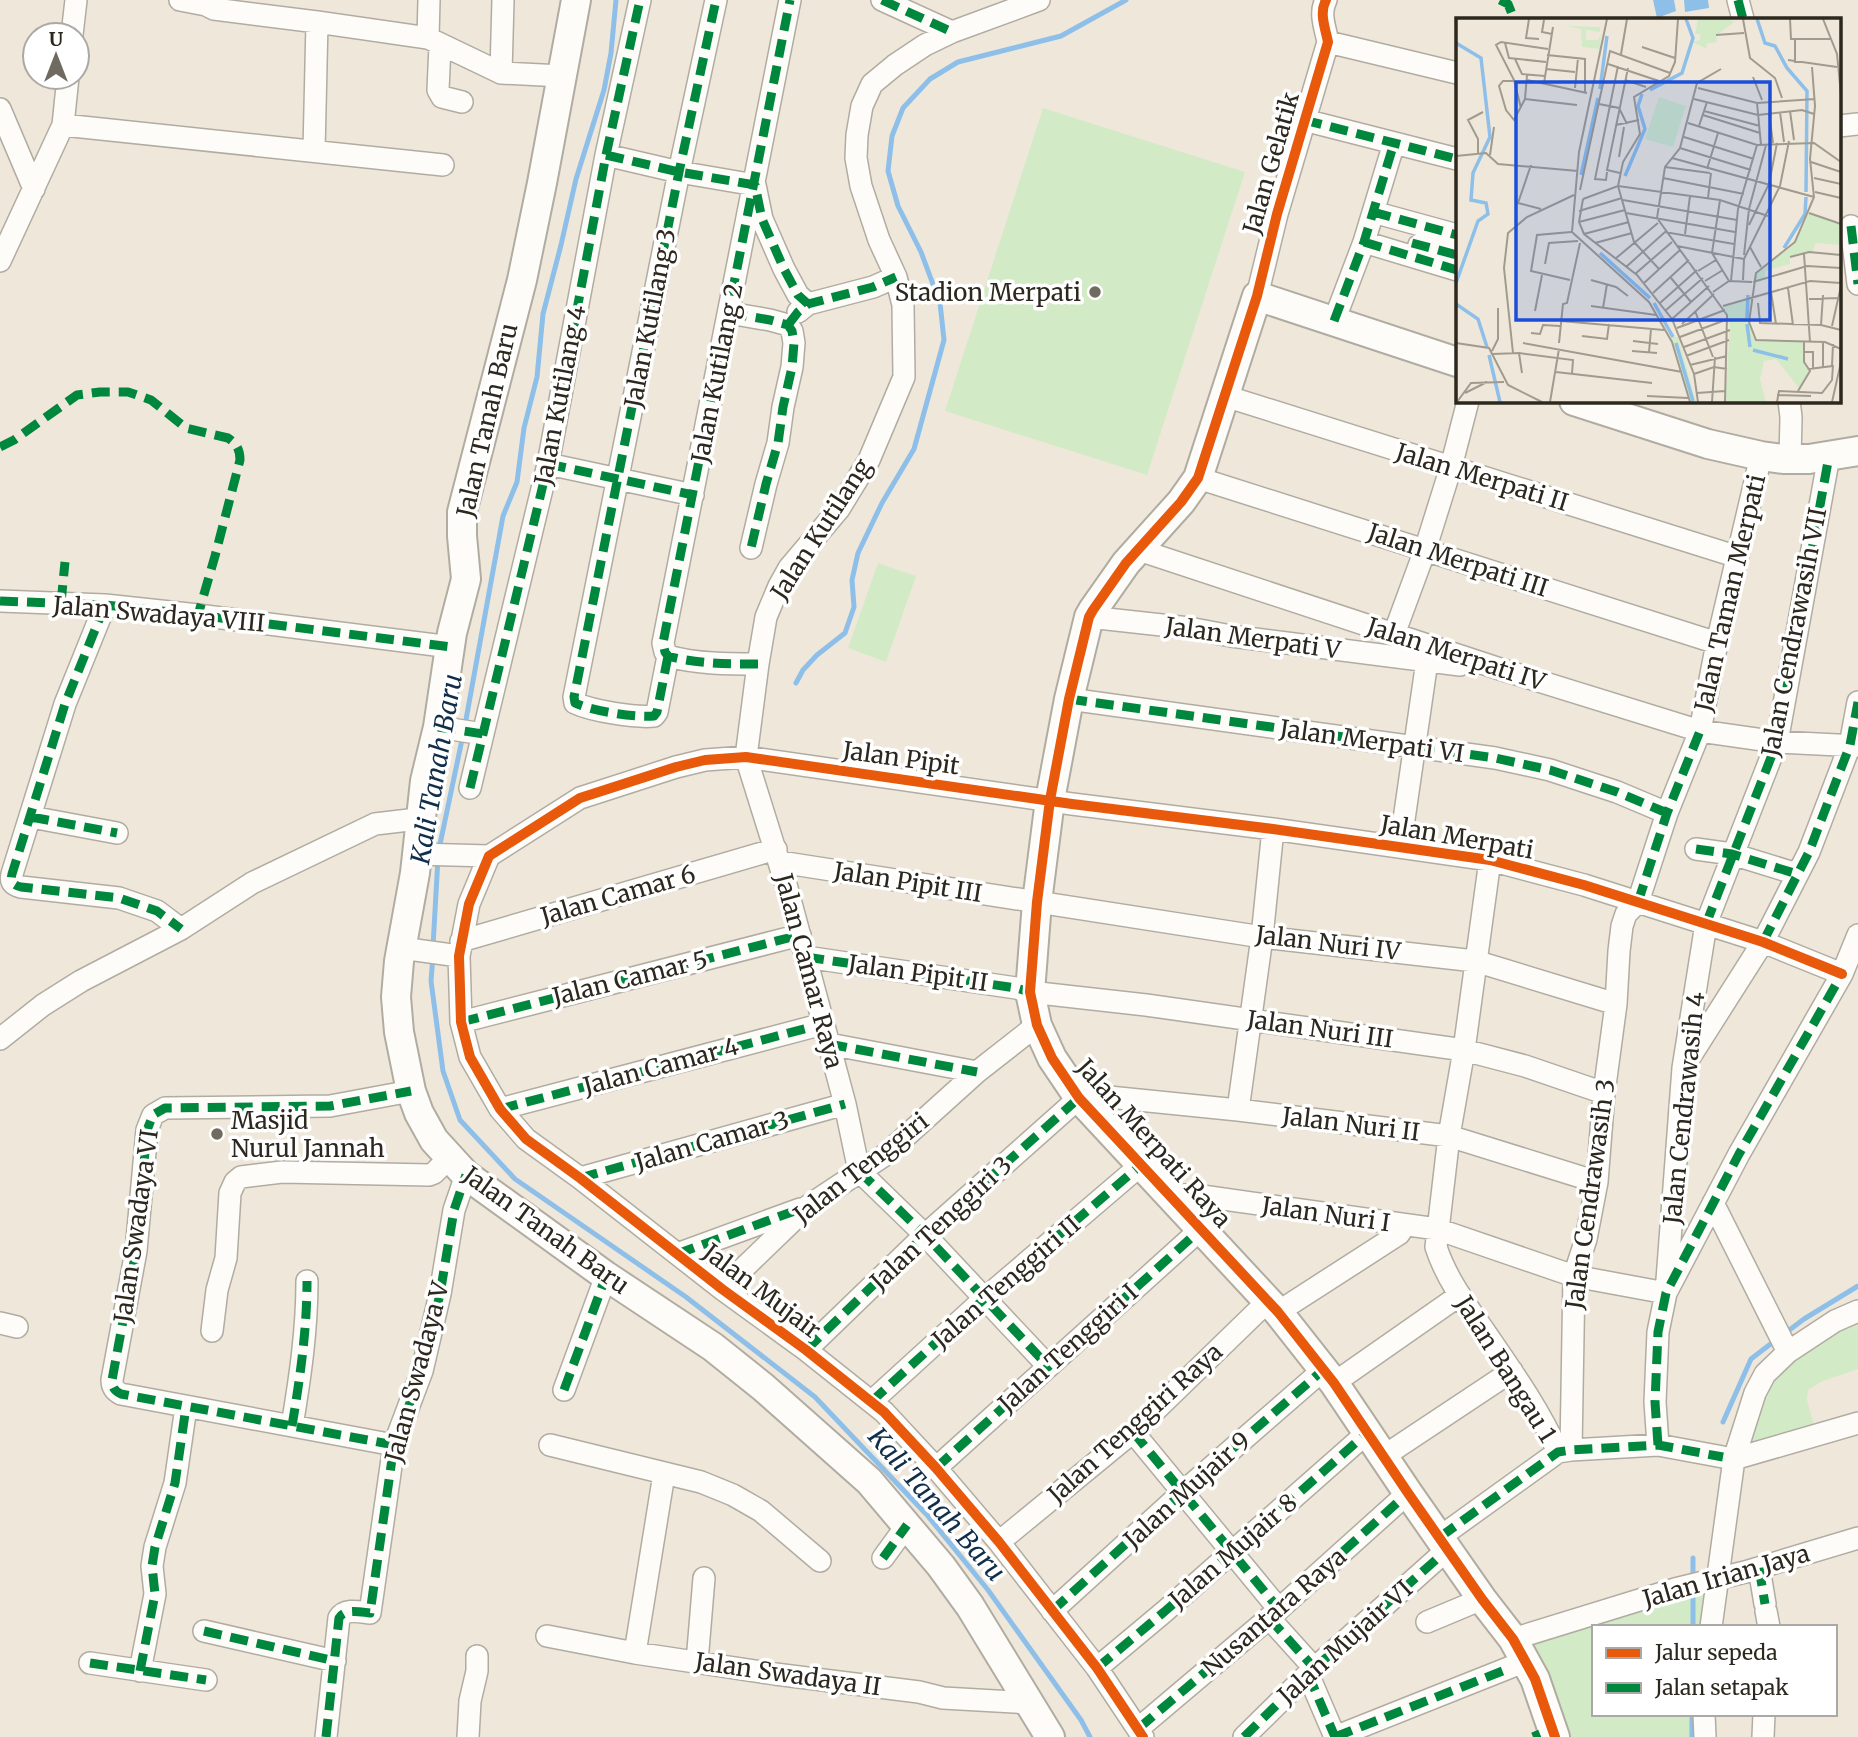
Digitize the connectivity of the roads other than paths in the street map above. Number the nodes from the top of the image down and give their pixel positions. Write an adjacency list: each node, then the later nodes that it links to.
1 (76, 0): 15 (street)
2 (180, 0): 13 (street)
3 (429, 0): 18 (street)
4 (503, 0): 20 (street)
5 (576, 0): 22 (street, Jalan Tanah Baru)
6 (639, 0): 32 (street, Jalan Kutilang 4)
7 (716, 0): 35 (street, Jalan Kutilang 3)
8 (790, 0): 36 (street, Jalan Kutilang 2)
9 (882, 0): 17 (street)
10 (1039, 0): 17 (street, Jalan Kutilang)
11 (1326, 0): 19 (street)
12 (1738, 0): 14 (street)
13 (205, 2): 16 (street)
14 (1743, 18)
15 (74, 21)
16 (317, 22): 18 (street); 31 (street)
17 (952, 32): 46 (street, Jalan Kutilang)
18 (434, 42): 20 (street); 24 (street)
19 (1328, 42): 21 (street); 26 (street, Jalan Gelatik)
20 (501, 73): 22 (street)
21 (1456, 73)
22 (562, 76): 77 (street, Jalan Tanah Baru)
23 (67, 91): 28 (street)
24 (461, 102)
25 (0, 108): 37 (street)
26 (1304, 120): 30 (street); 48 (street, Jalan Gelatik)
27 (1858, 124): 29 (street)
28 (63, 125): 31 (street); 37 (street)
29 (1840, 126)
30 (1394, 143): 33 (street); 38 (street)
31 (314, 151): 34 (street)
32 (606, 155): 35 (street); 62 (street, Jalan Kutilang 4)
33 (1456, 159)
34 (443, 165)
35 (679, 172): 36 (street); 65 (street, Jalan Kutilang 3)
36 (755, 185): 49 (street); 50 (street, Jalan Kutilang 2)
37 (34, 189): 44 (street)
38 (1373, 212): 40 (street); 41 (street)
39 (1849, 226): 47 (street)
40 (1456, 234)
41 (1364, 242): 45 (street); 51 (street)
42 (1412, 243): 43 (street)
43 (1456, 255)
44 (0, 261)
45 (1456, 270)
46 (895, 277): 49 (street); 80 (street, Jalan Kutilang)
47 (1858, 284)
48 (1257, 296): 51 (street); 54 (street, Jalan Merpati Raya)
49 (808, 304): 52 (street)
50 (729, 313): 52 (street); 66 (street, Jalan Kutilang 2)
51 (1334, 321): 53 (street)
52 (788, 325): 67 (street)
53 (1456, 362)
54 (1225, 396): 63 (street, Jalan Merpati II); 64 (street, Jalan Merpati Raya)
55 (1468, 402): 63 (street)
56 (1577, 402): 59 (street)
57 (1789, 402): 61 (street)
58 (1858, 451): 60 (street)
59 (1761, 456): 61 (street); 70 (street, Jalan Taman Merpati)
60 (1829, 456): 61 (street); 87 (street, Jalan Cendrawasih VII)
61 (1790, 459)
62 (548, 464): 65 (street); 86 (street, Jalan Kutilang 4)
63 (1451, 467): 69 (street); 70 (street, Jalan Merpati II)
64 (1198, 478): 68 (street, Jalan Merpati Raya); 69 (street, Jalan Merpati III)
65 (619, 480): 66 (street); 75 (street, Jalan Kutilang 3)
66 (693, 495): 78 (street, Jalan Kutilang 2)
67 (751, 548)
68 (1139, 550): 73 (street, Jalan Merpati Raya); 74 (street, Jalan Merpati IV)
69 (1425, 550): 74 (street); 76 (street, Jalan Merpati III)
70 (1738, 557): 76 (street, Jalan Taman Merpati)
71 (0, 601): 72 (street, Jalan Swadaya VIII)
72 (105, 605): 77 (street, Jalan Swadaya VIII); 94 (street)
73 (1089, 617): 79 (street, Jalan Merpati V); 82 (street, Jalan Merpati Raya)
74 (1394, 634): 81 (street, Jalan Merpati IV)
75 (586, 637): 78 (street, Jalan Kutilang 2)
76 (1717, 643): 85 (street, Jalan Taman Merpati)
77 (451, 647): 84 (street, Jalan Tanah Baru)
78 (668, 656): 80 (street)
79 (1427, 661): 81 (street, Jalan Merpati V); 89 (street)
80 (758, 664): 90 (street, Jalan Kutilang)
81 (1500, 669): 85 (street, Jalan Merpati IV)
82 (1069, 699): 89 (street, Jalan Merpati VI); 92 (street, Jalan Merpati Raya)
83 (1858, 702): 88 (street)
84 (444, 728): 86 (street); 95 (street, Jalan Tanah Baru)
85 (1700, 730): 87 (street, Jalan Merpati IV); 93 (street, Jalan Taman Merpati)
86 (478, 733): 91 (street, Jalan Kutilang 4)
87 (1777, 742): 88 (street, Jalan Merpati IV); 102 (street, Jalan Cendrawasih VII)
88 (1854, 745): 105 (street)
89 (1414, 747): 93 (street, Jalan Merpati VI); 98 (street)
90 (748, 765): 92 (street, Jalan Pipit); 101 (street, Jalan Camar Raya); 103 (street, Jalan Pipit)
91 (470, 788)
92 (1050, 800): 96 (street, Jalan Merpati); 107 (street, Jalan Merpati Raya)
93 (1667, 813): 106 (street, Jalan Cendrawasih 3)
94 (31, 817): 97 (street); 109 (street)
95 (420, 821): 100 (street, Jalan Tanah Baru); 109 (street)
96 (1273, 829): 98 (street, Jalan Merpati); 112 (street)
97 (117, 833)
98 (1400, 847): 104 (street, Jalan Merpati)
99 (1696, 849): 102 (street)
100 (422, 854): 103 (street); 114 (street, Jalan Tanah Baru)
101 (778, 855): 107 (street, Jalan Pipit III); 110 (street, Jalan Camar Raya); 115 (street, Jalan Camar 6)
102 (1732, 855): 105 (street); 108 (street, Jalan Cendrawasih VII)
103 (479, 856): 115 (street, Jalan Mujair)
104 (1490, 860): 106 (street, Jalan Merpati); 117 (street, Jalan Bangau 1)
105 (1797, 874): 113 (street)
106 (1638, 901): 108 (street, Jalan Merpati); 120 (street, Jalan Cendrawasih 3)
107 (1037, 902): 112 (street, Jalan Nuri IV); 119 (street, Jalan Merpati Raya)
108 (1706, 924): 113 (street, Jalan Merpati); 127 (street, Jalan Cendrawasih 4)
109 (181, 929): 125 (street)
110 (800, 934): 116 (street, Jalan Camar Raya); 122 (street, Jalan Camar 5)
111 (1858, 935): 118 (street)
112 (1262, 937): 117 (street, Jalan Nuri IV); 121 (street)
113 (1763, 942): 118 (street, Jalan Merpati); 127 (street)
114 (407, 949): 115 (street); 129 (street, Jalan Tanah Baru)
115 (456, 950): 122 (street, Jalan Mujair)
116 (806, 957): 119 (street, Jalan Pipit II); 124 (street, Jalan Camar Raya)
117 (1475, 961): 120 (street, Jalan Nuri IV); 126 (street, Jalan Bangau 1)
118 (1842, 974): 142 (street)
119 (1030, 992): 121 (street, Jalan Nuri III); 123 (street, Jalan Merpati Raya)
120 (1616, 1004): 130 (street, Jalan Cendrawasih 3)
121 (1250, 1019): 126 (street, Jalan Nuri III); 134 (street)
122 (461, 1022): 133 (street, Jalan Mujair)
123 (1037, 1025): 128 (street, Jalan Tenggiri); 131 (street, Jalan Merpati Raya)
124 (826, 1034): 128 (street); 132 (street, Jalan Camar Raya); 133 (street, Jalan Camar 4)
125 (0, 1038)
126 (1464, 1050): 130 (street, Jalan Nuri III); 135 (street, Jalan Bangau 1)
127 (1683, 1068): 153 (street, Jalan Cendrawasih 4)
128 (977, 1072): 138 (street, Jalan Tenggiri)
129 (411, 1091): 137 (street, Jalan Tanah Baru); 166 (street, Jalan Swadaya VI)
130 (1604, 1093): 140 (street, Jalan Cendrawasih 3)
131 (1089, 1097): 134 (street, Jalan Nuri II); 136 (street, Jalan Merpati Raya); 147 (street, Jalan Tenggiri 3)
132 (845, 1104): 138 (street, Jalan Camar Raya); 139 (street, Jalan Camar 3)
133 (500, 1109): 139 (street, Jalan Mujair)
134 (1238, 1110): 135 (street, Jalan Nuri II)
135 (1449, 1136): 140 (street, Jalan Nuri II); 146 (street, Jalan Bangau 1)
136 (1142, 1164): 141 (street, Jalan Merpati Raya); 155 (street, Jalan Tenggiri II)
137 (458, 1166): 149 (street, Jalan Tanah Baru); 158 (street); 171 (street, Jalan Swadaya V)
138 (859, 1171): 143 (street, Jalan Tenggiri); 147 (street)
139 (580, 1178): 148 (street, Jalan Mujair)
140 (1597, 1182): 150 (street, Jalan Cendrawasih 3)
141 (1174, 1199): 144 (street, Jalan Nuri I); 145 (street, Jalan Merpati Raya)
142 (1713, 1203): 153 (street); 160 (street)
143 (808, 1206): 148 (street); 152 (street, Jalan Tenggiri)
144 (1405, 1225): 146 (street, Jalan Nuri I); 156 (street, Jalan Tenggiri Raya)
145 (1200, 1229): 156 (street, Jalan Merpati Raya); 161 (street, Jalan Tenggiri I)
146 (1437, 1229): 150 (street, Jalan Nuri I); 154 (street, Jalan Bangau 1)
147 (925, 1235): 155 (street); 159 (street, Jalan Tenggiri 3)
148 (677, 1254): 152 (street, Jalan Mujair)
149 (606, 1276): 164 (street); 181 (street, Jalan Tanah Baru)
150 (1574, 1276): 153 (street, Jalan Nuri I); 174 (street, Jalan Cendrawasih 3)
151 (307, 1281): 168 (street)
152 (722, 1289): 159 (street, Jalan Mujair)
153 (1666, 1293): 173 (street)
154 (1460, 1296): 162 (street, Jalan Bangau 1); 163 (street, Jalan Mujair 9)
155 (984, 1299): 161 (street); 165 (street, Jalan Tenggiri II)
156 (1273, 1306): 163 (street, Jalan Merpati Raya); 169 (street, Jalan Tenggiri Raya)
157 (1858, 1311): 160 (street)
158 (212, 1331)
159 (806, 1350): 165 (street, Jalan Mujair)
160 (1788, 1352): 176 (street)
161 (1048, 1366): 177 (street, Jalan Tenggiri I)
162 (1512, 1371): 174 (street, Jalan Bangau 1); 175 (street)
163 (1328, 1376): 170 (street, Jalan Merpati Raya); 179 (street, Jalan Mujair 9)
164 (564, 1390)
165 (871, 1402): 177 (street, Jalan Mujair)
166 (186, 1407): 168 (street); 206 (street)
167 (1858, 1423): 176 (street)
168 (292, 1426): 171 (street)
169 (1133, 1432): 179 (street); 183 (street, Jalan Tenggiri Raya)
170 (1368, 1432): 175 (street, Jalan Merpati Raya); 185 (street, Jalan Mujair 8)
171 (394, 1445): 202 (street, Jalan Swadaya V)
172 (550, 1445): 178 (street)
173 (1658, 1445): 174 (street); 176 (street)
174 (1564, 1451): 184 (street, Jalan Bangau 1)
175 (1384, 1456): 180 (street, Jalan Merpati Raya)
176 (1728, 1458): 190 (street)
177 (936, 1468): 183 (street, Jalan Mujair)
178 (664, 1474): 187 (street); 200 (street)
179 (1184, 1492): 185 (street); 192 (street, Jalan Mujair 9)
180 (1408, 1493): 184 (street, Jalan Merpati Raya); 193 (street, Nusantara Raya)
181 (907, 1525): 186 (street); 209 (street, Jalan Tanah Baru)
182 (1858, 1538): 188 (street, Jalan Irian Jaya)
183 (999, 1542): 192 (street, Jalan Mujair)
184 (1444, 1543): 191 (street, Jalan Merpati Raya); 207 (street, Jalan Mujair VI)
185 (1232, 1552): 193 (street); 205 (street, Jalan Mujair 8)
186 (883, 1558)
187 (820, 1560)
188 (1759, 1568): 190 (street, Jalan Irian Jaya); 194 (street)
189 (704, 1578): 203 (street)
190 (1708, 1581): 196 (street); 199 (street, Jalan Irian Jaya)
191 (1482, 1599): 195 (street); 199 (street, Jalan Merpati Raya)
192 (1052, 1611): 205 (street, Jalan Mujair)
193 (1274, 1613): 207 (street); 212 (street, Nusantara Raya)
194 (1766, 1614)
195 (1427, 1622)
196 (1711, 1625)
197 (204, 1631): 202 (street)
198 (547, 1636): 200 (street, Jalan Swadaya II)
199 (1520, 1650): 213 (street, Jalan Merpati Raya); 218 (street, Jalan Irian Jaya)
200 (635, 1653): 203 (street, Jalan Swadaya II)
201 (477, 1656): 215 (street)
202 (335, 1661): 214 (street)
203 (697, 1662): 209 (street, Jalan Swadaya II)
204 (90, 1663): 206 (street)
205 (1097, 1668): 212 (street, Jalan Mujair)
206 (140, 1671): 208 (street)
207 (1312, 1671): 217 (street, Jalan Mujair VI); 218 (street)
208 (206, 1679)
209 (1030, 1703): 216 (street, Jalan Tanah Baru)
210 (1704, 1716): 219 (street)
211 (1764, 1716): 220 (street)
212 (1141, 1733)
213 (1547, 1734)
214 (326, 1737)
215 (468, 1737)
216 (1049, 1737)
217 (1244, 1737)
218 (1335, 1737)
219 (1705, 1737)
220 (1763, 1737)

